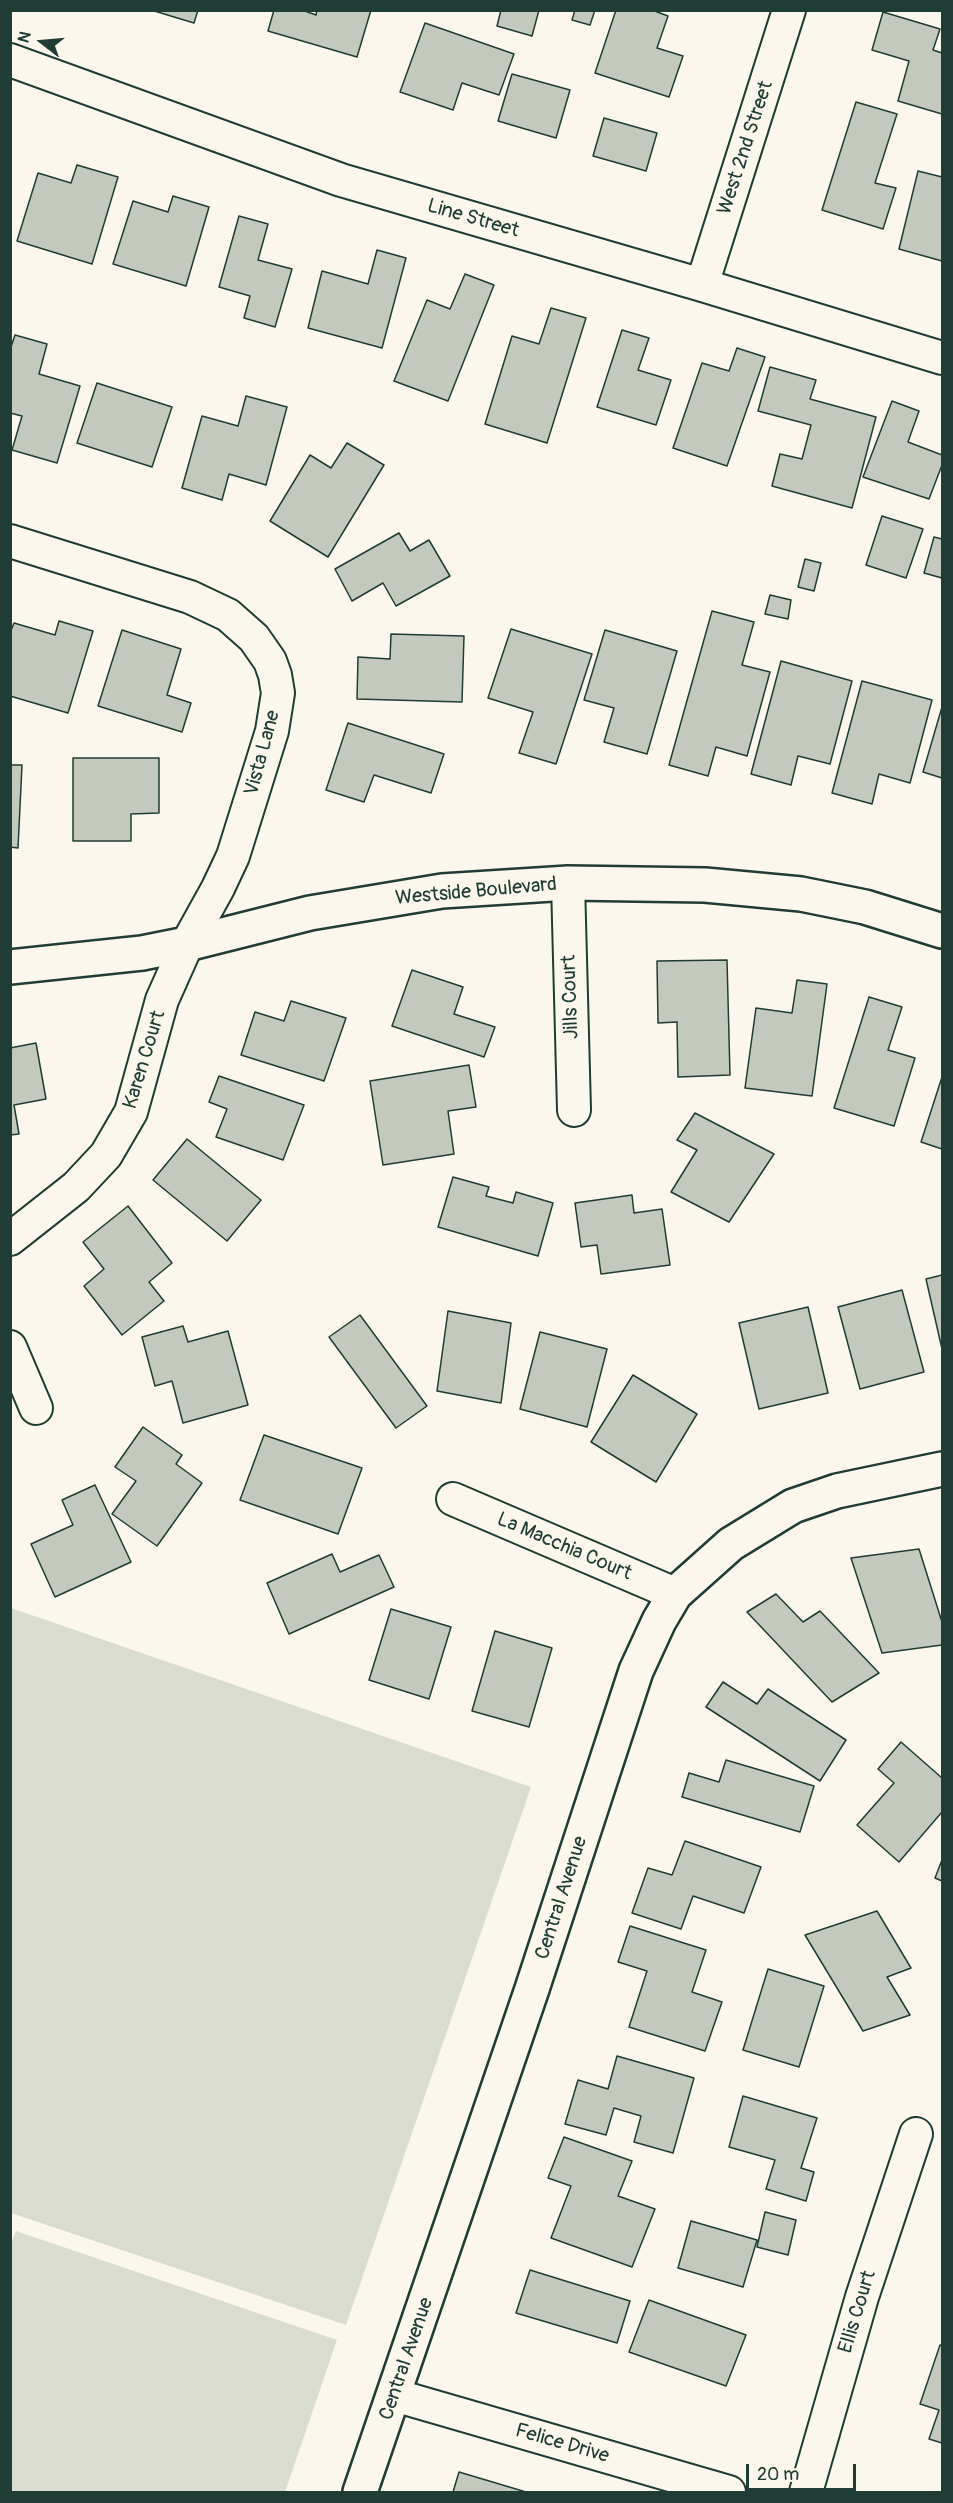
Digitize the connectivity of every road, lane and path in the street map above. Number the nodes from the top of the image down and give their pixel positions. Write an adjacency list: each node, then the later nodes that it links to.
1 (789, 10): 3 (street, West 2nd Street)
2 (10, 60): 3 (street, Line Street)
3 (702, 285): 4 (street, Line Street)
4 (942, 358)
5 (10, 541): 8 (street, Vista Lane)
6 (568, 883): 7 (street, Westside Boulevard); 8 (street, Westside Boulevard); 10 (street, Jills Court)
7 (942, 931)
8 (187, 944): 9 (street, Westside Boulevard); 11 (street, Karen Court)
9 (10, 967)
10 (574, 1110)
11 (10, 1239)
12 (10, 1347): 13 (street)
13 (36, 1408)
14 (942, 1469): 16 (street, Central Avenue)
15 (453, 1499): 16 (street, La Macchia Court)
16 (675, 1594): 18 (street, Central Avenue)
17 (916, 2134): 21 (street, Ellis Court)
18 (394, 2395): 19 (street, Central Avenue); 20 (street, Felice Drive)
19 (360, 2493)
20 (729, 2493)
21 (806, 2493)

